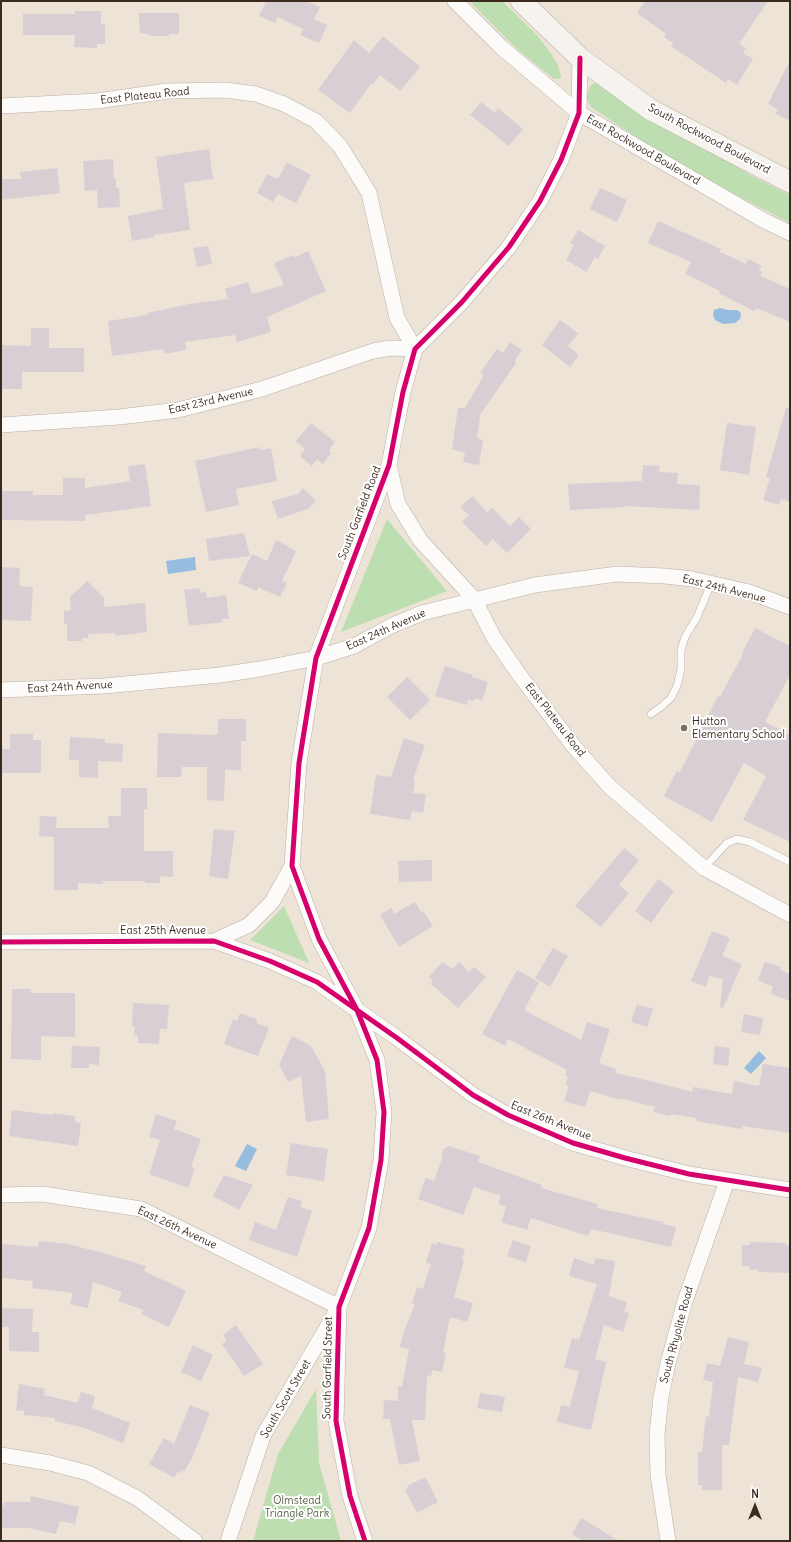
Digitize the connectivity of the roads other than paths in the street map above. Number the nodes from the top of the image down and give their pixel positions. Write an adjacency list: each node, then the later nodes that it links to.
1 (455, 1): 5 (street, East Rockwood Boulevard)
2 (521, 1): 3 (street, South Rockwood Boulevard)
3 (580, 58): 5 (street, South Garfield Road); 6 (street, South Rockwood Boulevard)
4 (1, 106): 8 (street, East Plateau Road)
5 (579, 113): 7 (street, East Rockwood Boulevard); 8 (street, South Garfield Road)
6 (790, 182)
7 (790, 234)
8 (415, 349): 9 (street, East 23rd Avenue); 10 (street, South Garfield Road)
9 (1, 425)
10 (389, 465): 12 (street, East Plateau Road); 14 (street, South Garfield Road)
11 (711, 584): 12 (street, East 24th Avenue); 13 (street, East 24th Avenue); 16 (lane)
12 (474, 599): 14 (street, East 24th Avenue); 19 (street, East Plateau Road)
13 (790, 607)
14 (316, 658): 15 (street, East 24th Avenue); 18 (street, South Garfield Road)
15 (1, 690)
16 (651, 714)
17 (790, 862): 19 (lane)
18 (292, 866): 21 (street, East 25th Avenue); 23 (street, South Garfield Road)
19 (704, 868): 20 (street, East Plateau Road)
20 (790, 915)
21 (214, 941): 22 (street, East 25th Avenue); 23 (street, East 25th Avenue)
22 (1, 942)
23 (357, 1010): 24 (street, East 26th Avenue); 27 (street, South Garfield Street)
24 (727, 1181): 25 (street, East 26th Avenue); 32 (street, South Rhyolite Road)
25 (790, 1190)
26 (1, 1195): 27 (street, East 26th Avenue)
27 (339, 1306): 30 (street, South Scott Street); 31 (street, South Garfield Street)
28 (1, 1456): 29 (street)
29 (195, 1541)
30 (228, 1541)
31 (365, 1541)
32 (668, 1541)

